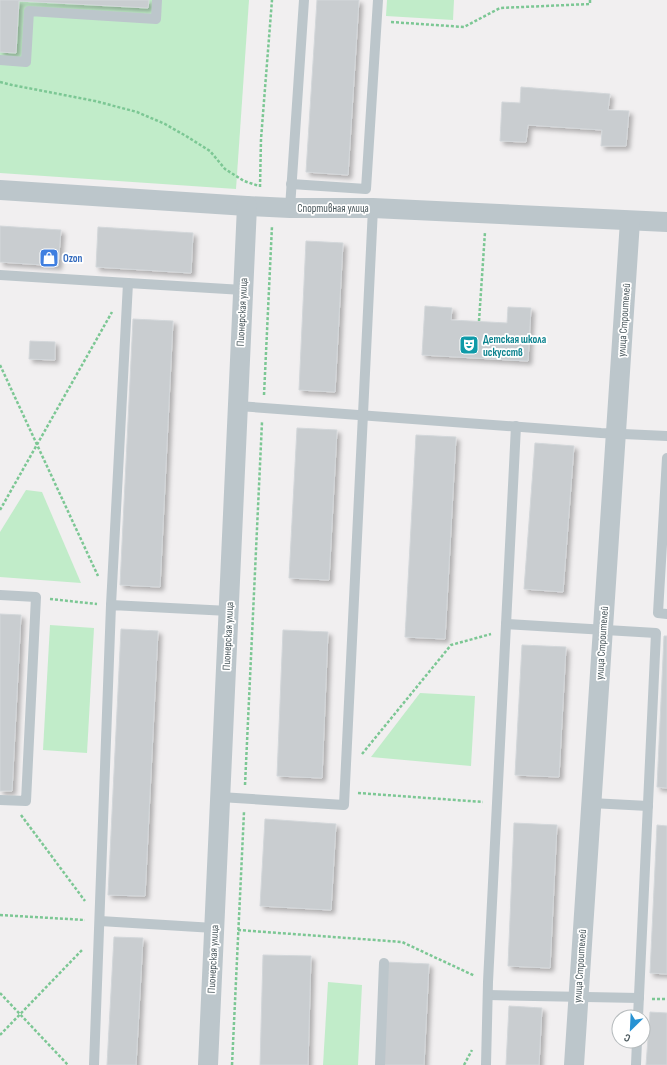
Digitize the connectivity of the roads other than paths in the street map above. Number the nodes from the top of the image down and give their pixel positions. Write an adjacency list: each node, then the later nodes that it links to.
1 (157, 0): 4 (lane)
2 (304, 0): 5 (lane)
3 (378, 0): 5 (lane)
4 (0, 60)
5 (291, 184): 7 (lane)
6 (0, 190): 7 (street, Спортивная улица)
7 (267, 207): 8 (street, Спортивная улица); 13 (street, Пионерская улица)
8 (373, 208): 9 (street, Спортивная улица); 15 (lane)
9 (630, 221): 10 (street, Спортивная улица); 17 (street, улица Строителей)
10 (667, 222)
11 (0, 274): 12 (lane)
12 (128, 283): 13 (lane); 21 (lane)
13 (243, 290): 14 (street, Пионерская улица)
14 (238, 406): 15 (lane); 22 (street, Пионерская улица)
15 (362, 415): 16 (lane); 26 (lane)
16 (516, 426): 17 (lane); 24 (lane)
17 (616, 434): 18 (lane); 25 (street, улица Строителей)
18 (667, 436)
19 (667, 458): 23 (lane)
20 (0, 595): 27 (lane)
21 (111, 605): 22 (lane); 30 (lane)
22 (229, 611): 26 (street, Пионерская улица)
23 (667, 614)
24 (506, 627): 25 (lane); 33 (lane)
25 (603, 629): 28 (street, улица Строителей); 29 (lane)
26 (220, 797): 31 (street, Пионерская улица)
27 (5, 800)
28 (591, 803): 29 (lane); 34 (street, улица Строителей)
29 (648, 806): 35 (lane)
30 (100, 921): 31 (lane); 38 (lane)
31 (214, 928): 39 (street, Пионерская улица)
32 (384, 963): 40 (lane)
33 (488, 996): 34 (lane); 41 (lane)
34 (578, 997): 35 (lane); 42 (street, улица Строителей)
35 (639, 998): 36 (lane)
36 (638, 1009)
37 (637, 1049): 43 (lane)
38 (94, 1065)
39 (208, 1065)
40 (380, 1065)
41 (486, 1065)
42 (574, 1065)
43 (636, 1065)

